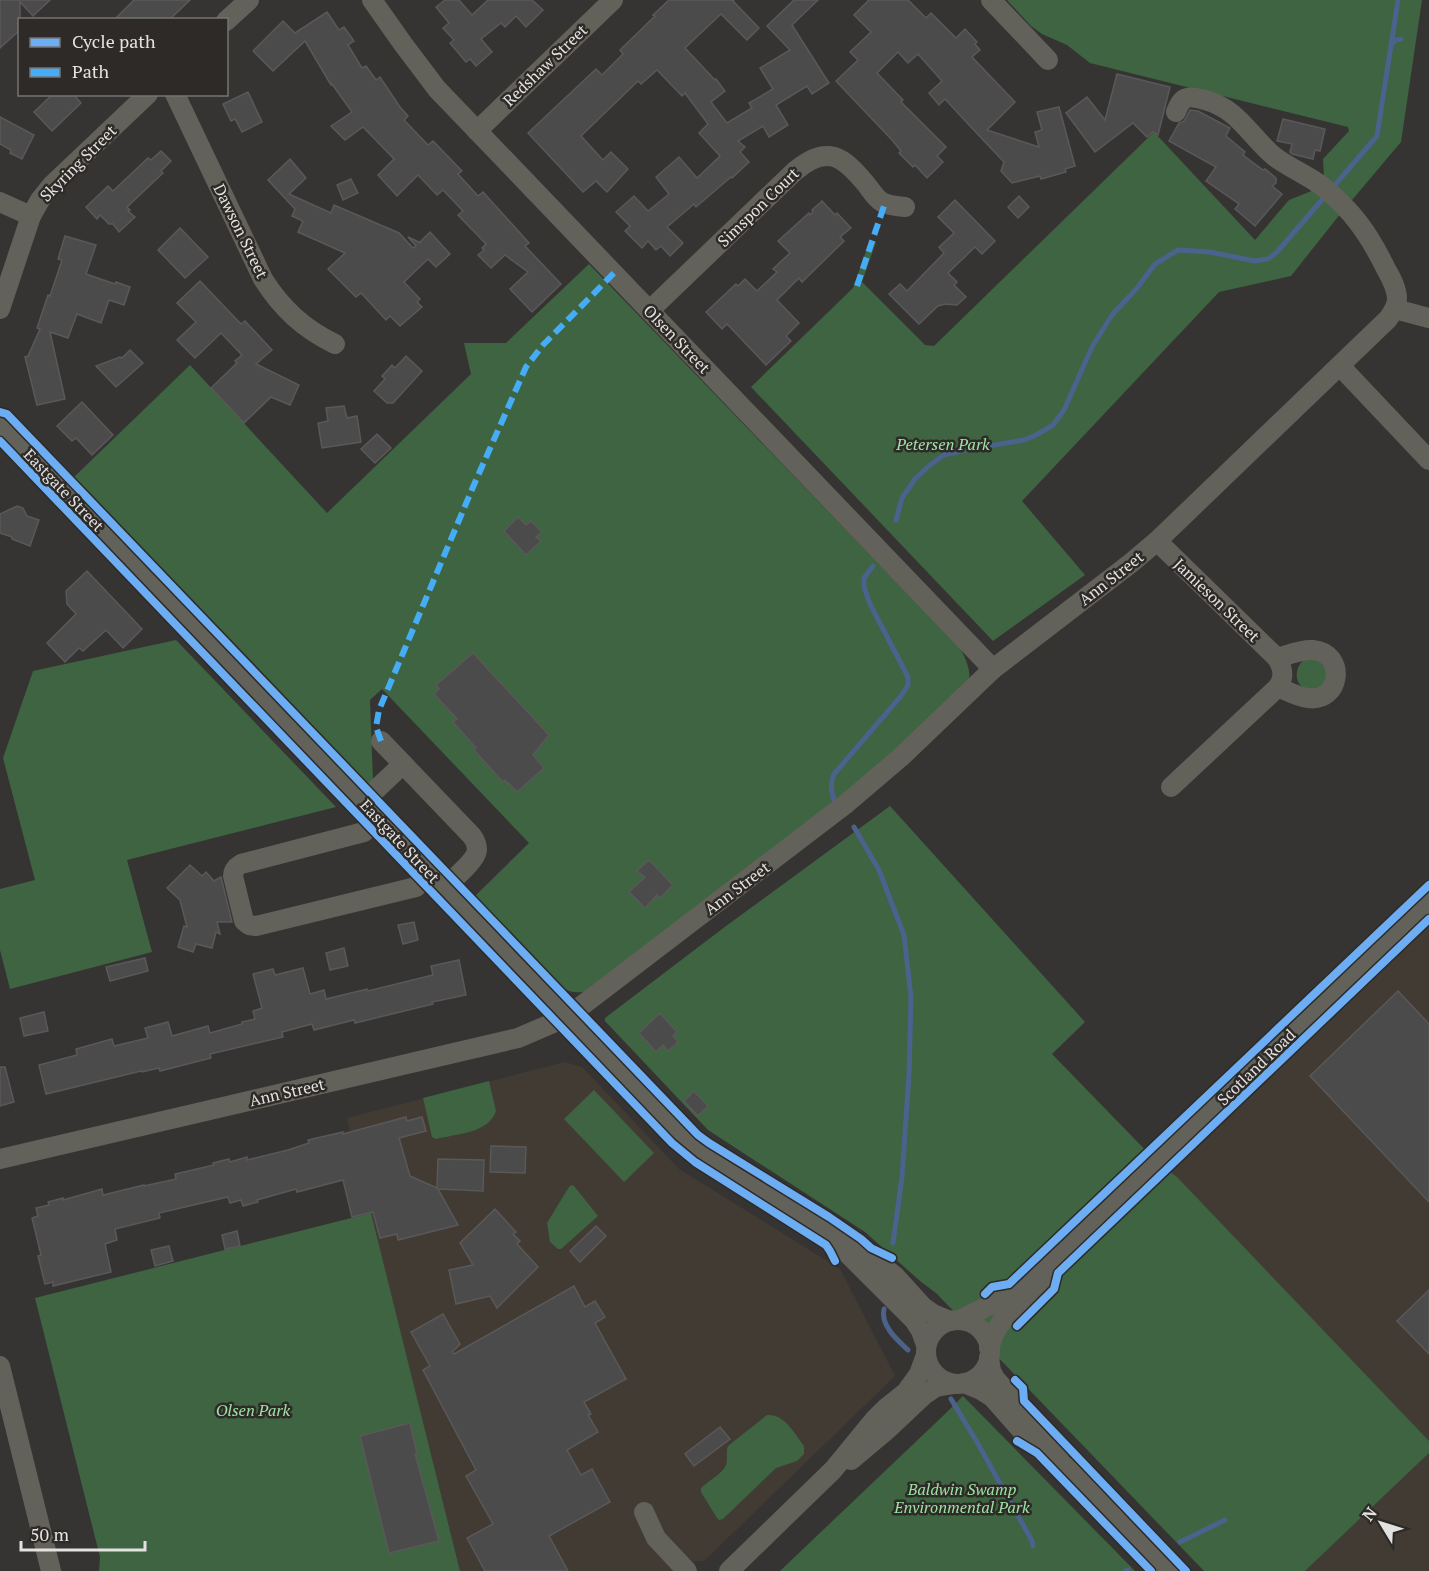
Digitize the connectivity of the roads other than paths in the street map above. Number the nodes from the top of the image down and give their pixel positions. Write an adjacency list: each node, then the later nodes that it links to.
1 (249, 0): 5 (street)
2 (372, 0): 10 (street, Olsen Street)
3 (613, 0): 10 (street, Redshaw Street)
4 (991, 0): 6 (street)
5 (228, 19)
6 (1048, 60)
7 (146, 96): 13 (street, Skyring Street)
8 (176, 96): 18 (street, Dawson Street)
9 (1176, 112): 15 (street)
10 (477, 131): 16 (street, Olsen Street)
11 (0, 202): 13 (street)
12 (905, 207): 16 (street, Simspon Court)
13 (31, 216): 14 (street, Skyring Street)
14 (0, 309)
15 (1395, 309): 17 (street); 19 (street, Ann Street)
16 (650, 310): 24 (street, Olsen Street)
17 (1429, 318)
18 (335, 344)
19 (1340, 366): 21 (street); 22 (street, Ann Street)
20 (0, 423): 29 (street, Eastgate Street)
21 (1429, 460)
22 (1157, 541): 23 (street, Jamieson Street); 24 (street, Ann Street)
23 (1277, 658): 25 (street); 25 (street)
24 (993, 669): 33 (street, Ann Street)
25 (1278, 687): 28 (street)
26 (381, 741): 27 (street)
27 (403, 764): 29 (street); 31 (street)
28 (1171, 787)
29 (363, 802): 30 (street, Eastgate Street)
30 (378, 819): 31 (street, Eastgate Street); 31 (street)
31 (437, 880): 33 (street, Eastgate Street)
32 (1429, 902): 36 (street, Scotland Road)
33 (567, 1017): 34 (street, Ann Street); 35 (street, Eastgate Street)
34 (0, 1159)
35 (825, 1230): 37 (street, Eastgate Street); 38 (street, Eastgate Street)
36 (1083, 1231): 37 (street, Scotland Road); 39 (street, Scotland Road)
37 (955, 1321): 38 (street); 39 (street)
38 (926, 1350): 41 (street); 42 (street)
39 (989, 1353): 41 (street); 43 (street)
40 (0, 1366): 45 (street)
41 (959, 1384): 42 (street); 43 (street)
42 (833, 1470): 47 (street)
43 (1079, 1478): 48 (street)
44 (644, 1512): 46 (street)
45 (51, 1571)
46 (687, 1571)
47 (729, 1571)
48 (1169, 1571)

